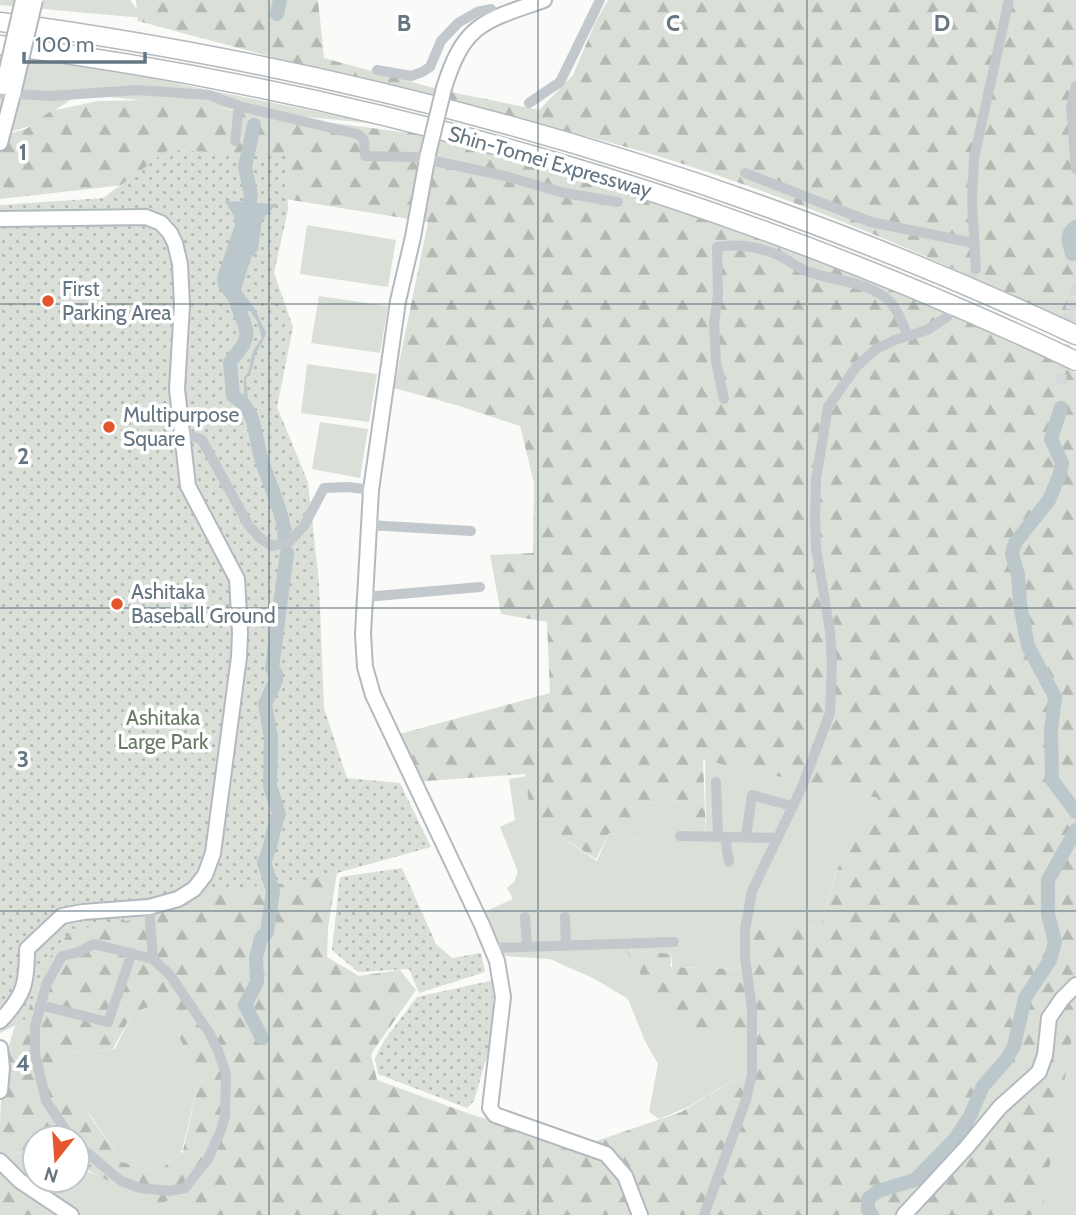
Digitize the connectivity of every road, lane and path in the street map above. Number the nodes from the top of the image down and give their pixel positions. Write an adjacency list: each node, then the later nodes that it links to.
1 (23, 0): 11 (street, bridge)
2 (34, 0): 11 (street, bridge)
3 (544, 0): 6 (street)
4 (600, 0): 12 (street)
5 (1009, 0): 21 (street)
6 (491, 9): 9 (street); 16 (street, bridge)
7 (0, 22): 25 (highway, Shin-Tomei Expressway)
8 (0, 44): 26 (highway, Shin-Tomei Expressway)
9 (377, 70)
10 (1076, 86): 17 (street)
11 (6, 93): 13 (street); 15 (street)
12 (529, 103)
13 (239, 106): 14 (street); 16 (street)
14 (235, 141)
15 (0, 143)
16 (427, 156): 19 (street); 29 (street)
17 (1076, 169)
18 (745, 173): 21 (street)
19 (618, 202)
20 (0, 219): 28 (street)
21 (974, 243): 22 (street)
22 (976, 269)
23 (947, 317): 24 (street)
24 (908, 335): 27 (street); 35 (street)
25 (1076, 335)
26 (1076, 361)
27 (724, 399)
28 (180, 431): 29 (street); 41 (street)
29 (370, 490): 30 (street)
30 (368, 524): 31 (street); 33 (street)
31 (471, 531)
32 (480, 587): 33 (street)
33 (365, 597): 47 (street)
34 (716, 782): 37 (street)
35 (792, 806): 38 (street); 39 (street)
36 (680, 836): 37 (street)
37 (721, 837): 38 (street); 40 (street)
38 (746, 837): 39 (street)
39 (777, 838): 60 (street)
40 (729, 862)
41 (149, 907): 49 (street); 52 (street)
42 (526, 917): 46 (street)
43 (565, 917): 45 (street)
44 (674, 942): 45 (street)
45 (566, 946): 46 (street)
46 (527, 947): 47 (street)
47 (492, 948): 59 (street)
48 (132, 953): 49 (street); 51 (street); 51 (street)
49 (153, 959): 56 (street)
50 (1076, 985): 61 (street)
51 (40, 1005): 55 (street)
52 (0, 1021)
53 (0, 1048): 54 (street)
54 (0, 1091)
55 (62, 1124)
56 (91, 1156)
57 (0, 1161): 58 (street)
58 (71, 1215)
59 (640, 1215)
60 (704, 1215)
61 (904, 1215)

